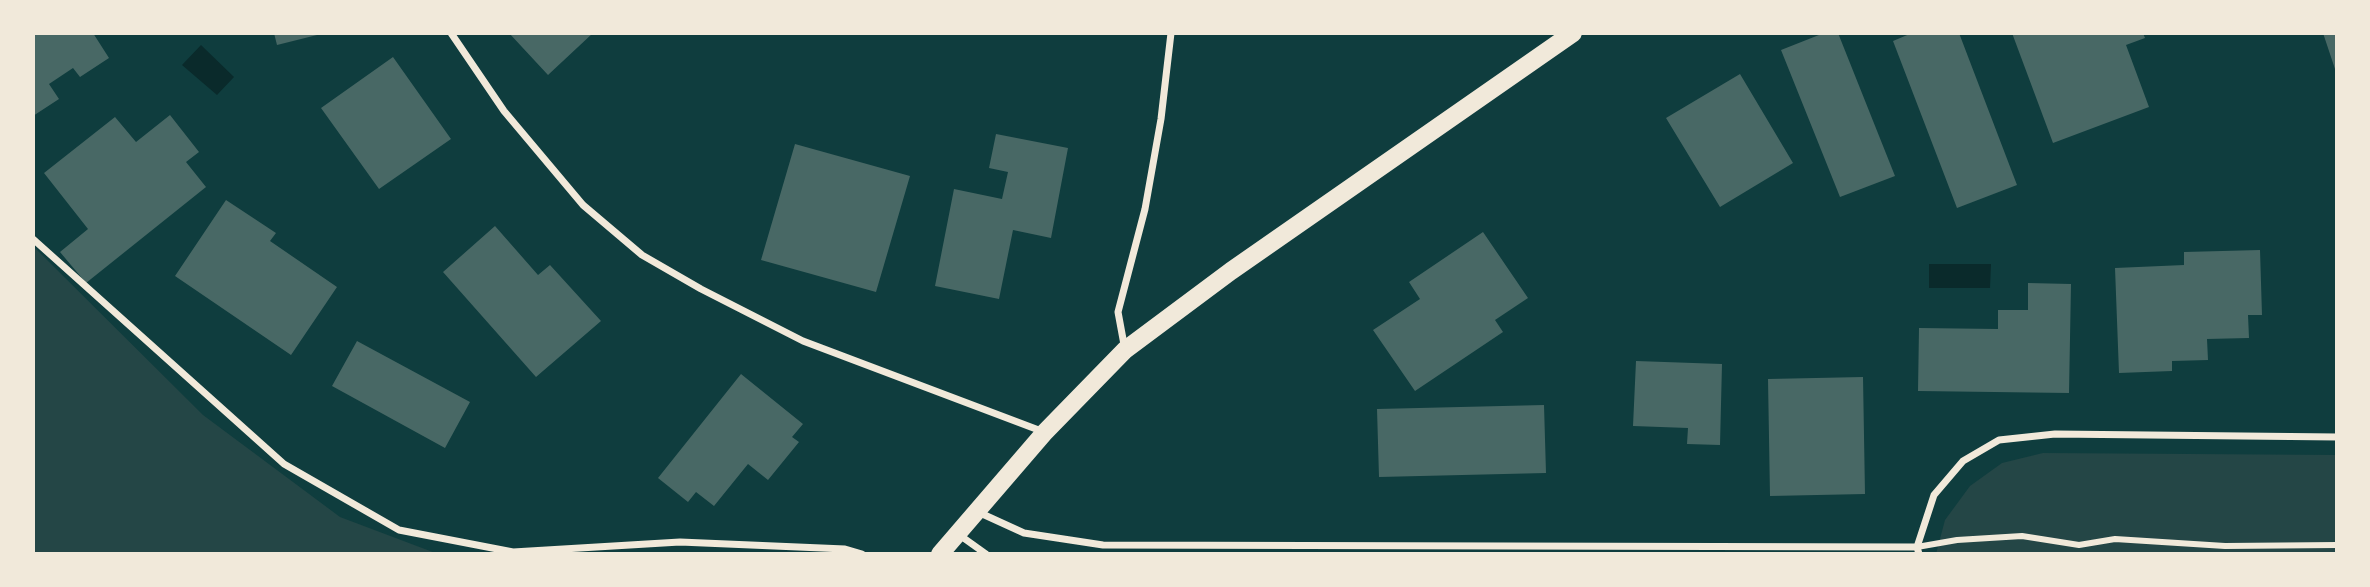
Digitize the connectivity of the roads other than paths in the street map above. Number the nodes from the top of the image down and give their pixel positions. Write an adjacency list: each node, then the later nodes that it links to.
1 (451, 33): 6 (street)
2 (1171, 33): 5 (street)
3 (1573, 33): 5 (main road)
4 (33, 239): 12 (street)
5 (1125, 350): 6 (main road)
6 (1045, 432): 8 (main road)
7 (2337, 437): 11 (street)
8 (975, 511): 9 (main road); 11 (street)
9 (957, 533): 13 (main road); 14 (street)
10 (2337, 545): 11 (street)
11 (1918, 550)
12 (862, 554)
13 (940, 554)
14 (986, 554)

